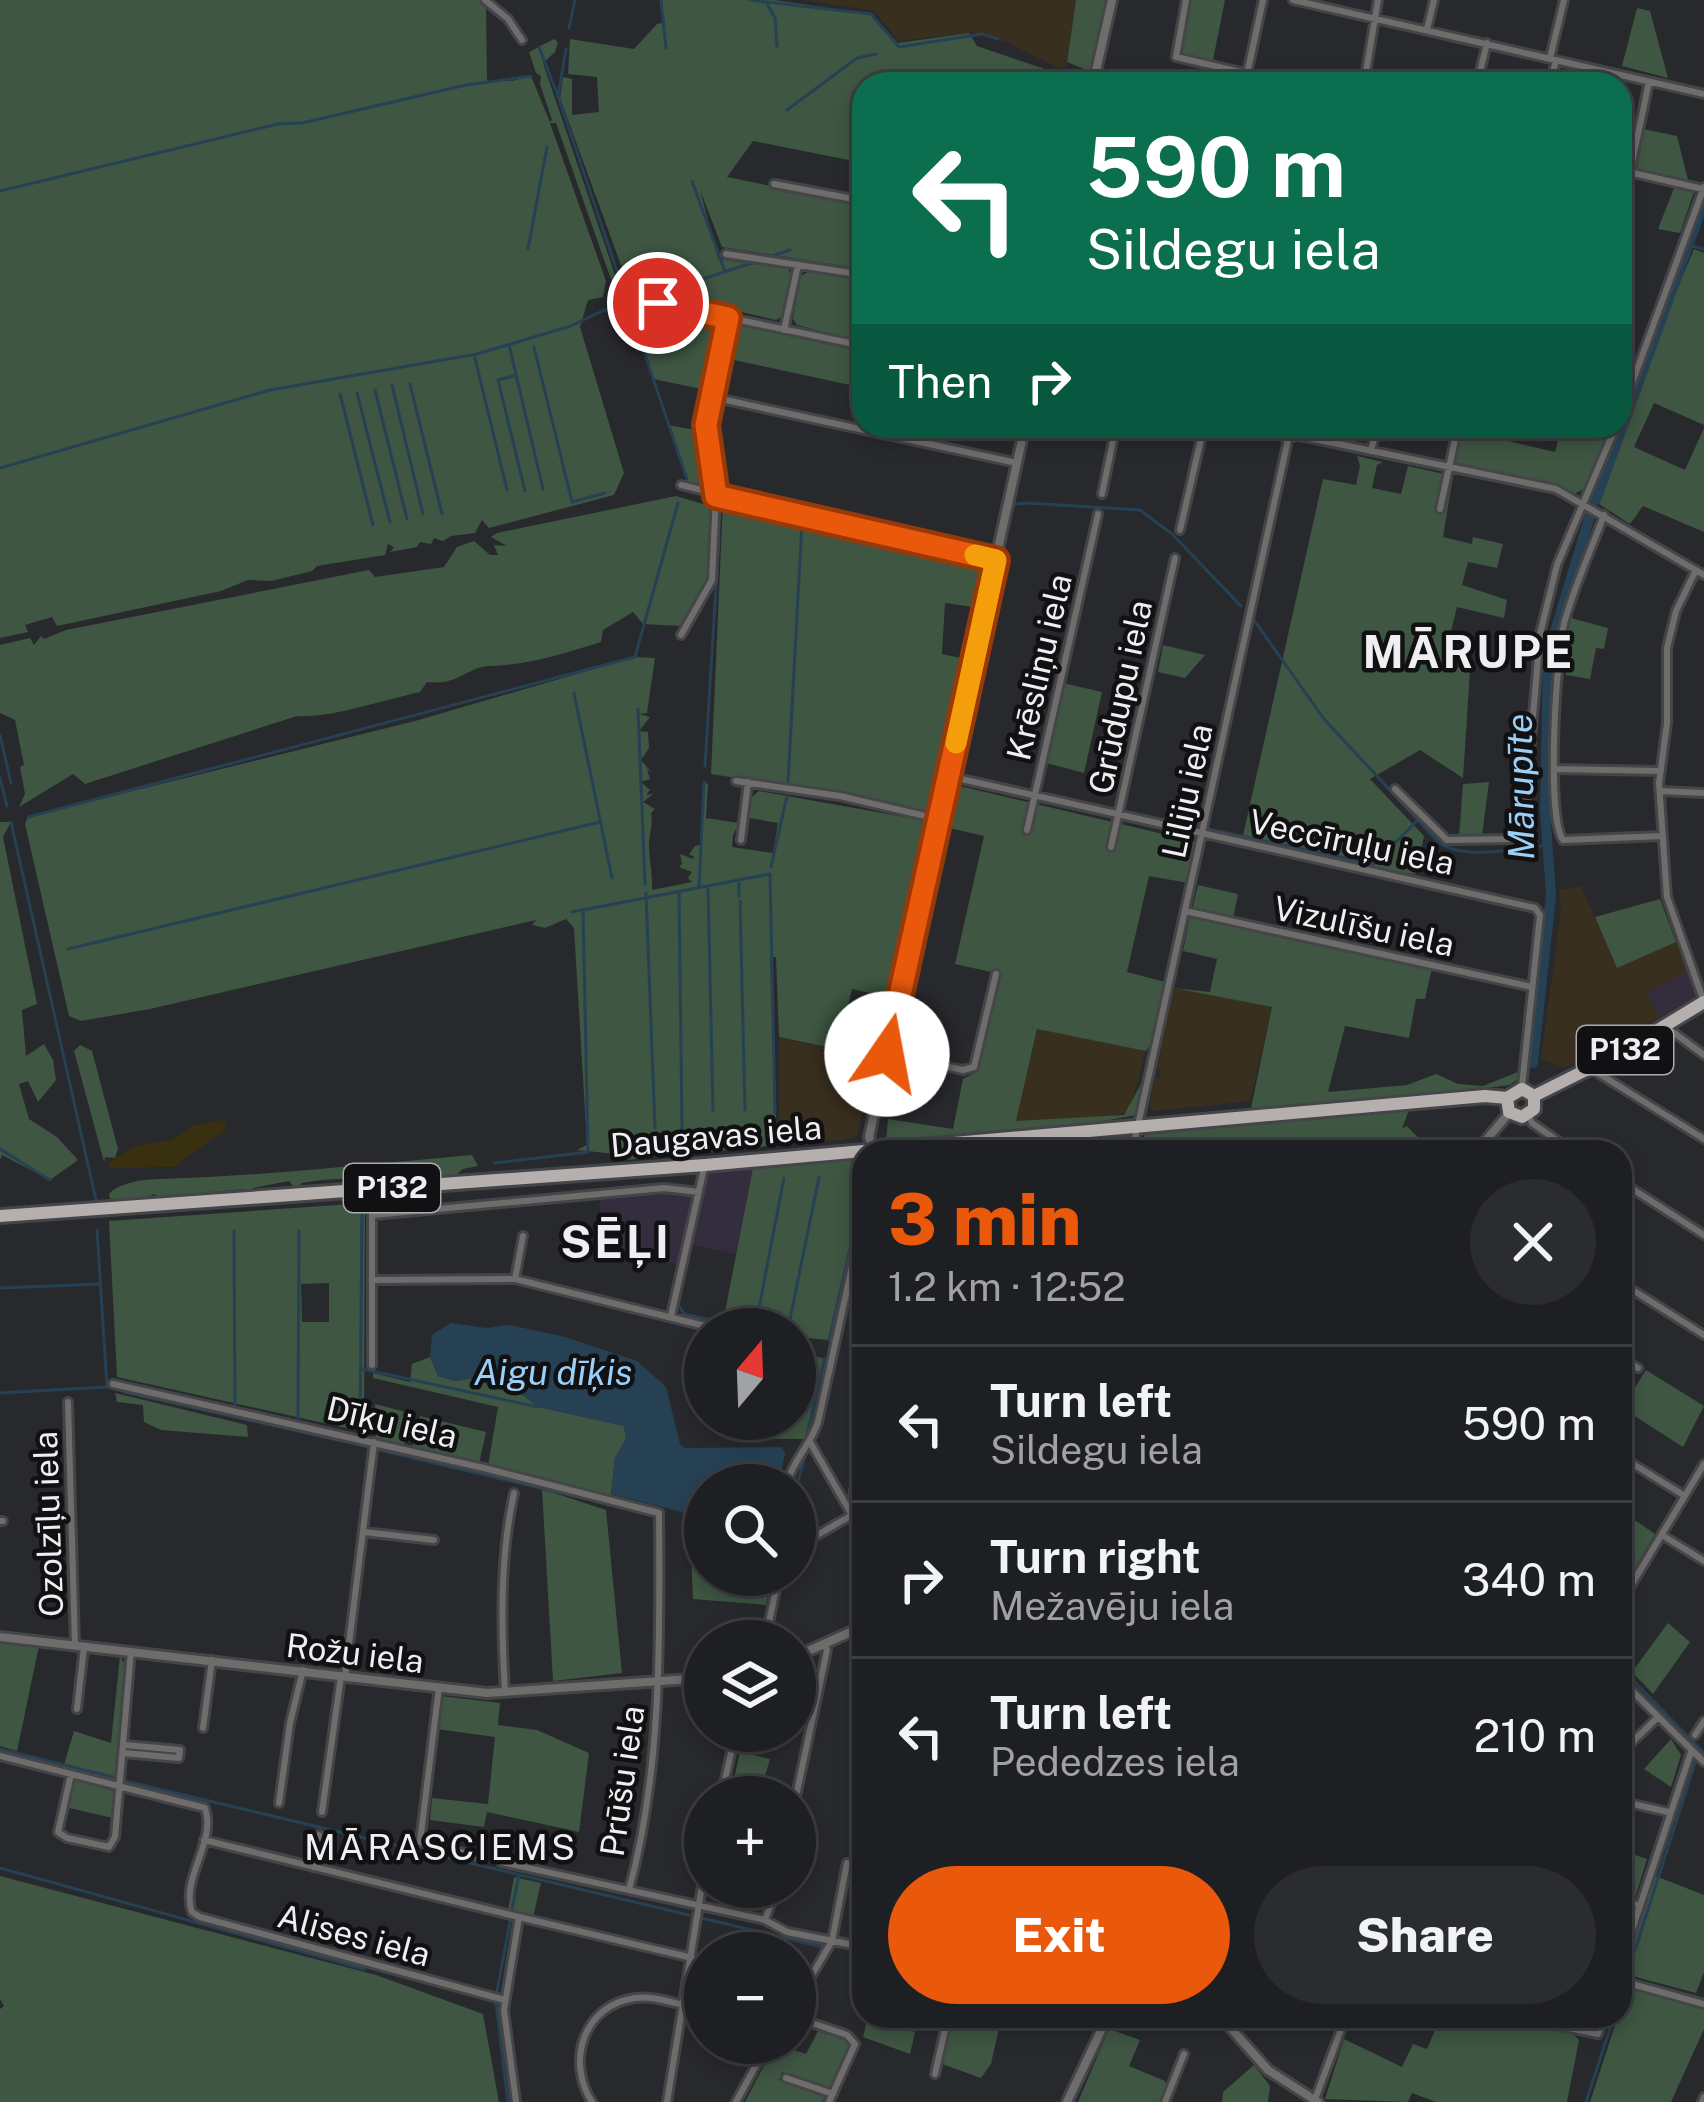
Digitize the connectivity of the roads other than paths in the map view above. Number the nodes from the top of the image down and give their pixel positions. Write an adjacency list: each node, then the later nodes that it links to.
1 (485, 0): 11 (street)
2 (1112, 0): 14 (street)
3 (1186, 0): 15 (street)
4 (1263, 0): 16 (street)
5 (1293, 0): 9 (street)
6 (1378, 0): 9 (street)
7 (1434, 0): 10 (street)
8 (1564, 0): 13 (street)
9 (1376, 18): 10 (street); 17 (street)
10 (1427, 29): 12 (street)
11 (522, 40)
12 (1487, 43): 13 (street); 18 (street)
13 (1553, 59): 19 (street); 20 (street)
14 (1096, 72)
15 (1239, 72)
16 (1247, 72)
17 (1366, 72)
18 (1480, 72)
19 (1551, 72)
20 (1607, 72)
21 (1632, 78): 22 (street)
22 (1649, 82): 23 (street); 24 (street)
23 (1704, 94)
24 (1632, 163)
25 (1632, 172): 27 (street)
26 (774, 184): 28 (street)
27 (1704, 188): 36 (street)
28 (852, 199)
29 (726, 254): 30 (street)
30 (798, 265): 31 (street); 34 (street)
31 (852, 273)
32 (658, 303): 33 (street)
33 (728, 318): 34 (street); 37 (street)
34 (784, 330): 35 (street)
35 (852, 344)
36 (1632, 383)
37 (712, 397): 38 (street); 53 (street)
38 (852, 427)
39 (901, 438): 49 (street)
40 (1022, 438): 49 (street)
41 (1114, 438): 52 (street)
42 (1201, 438): 58 (street)
43 (1288, 438): 75 (street, Liliju iela)
44 (1312, 438): 48 (street)
45 (1374, 438): 48 (street)
46 (1455, 438): 50 (street)
47 (1611, 438): 54 (street)
48 (1371, 451): 50 (street)
49 (1017, 463): 60 (street)
50 (1448, 467): 54 (street); 55 (street)
51 (681, 485): 53 (street)
52 (1102, 494)
53 (716, 496): 60 (street); 62 (street)
54 (1582, 502): 57 (street); 68 (street)
55 (1440, 509)
56 (1098, 514): 71 (street, Krēsliņu iela)
57 (1604, 515): 61 (street); 63 (street)
58 (1180, 530)
59 (1175, 558): 72 (street, Grūdupu iela)
60 (996, 560): 65 (street)
61 (1700, 573): 64 (street)
62 (681, 635)
63 (1554, 770): 64 (street); 76 (street)
64 (1661, 771): 69 (street)
65 (948, 776): 71 (street, Veccīruļu iela); 73 (street)
66 (736, 781): 67 (street)
67 (748, 782): 73 (street); 77 (street)
68 (1396, 789)
69 (1660, 791): 70 (street); 76 (street)
70 (1704, 793)
71 (1035, 796): 72 (street, Veccīruļu iela); 74 (street, Krēsliņu iela)
72 (1118, 815): 75 (street, Veccīruļu iela); 78 (street, Grūdupu iela)
73 (938, 819): 84 (street)
74 (1027, 830)
75 (1202, 834): 79 (street, Liliju iela); 81 (street, Veccīruļu iela)
76 (1662, 836): 82 (street)
77 (741, 841)
78 (1111, 847)
79 (1185, 910): 81 (street, Vizulīšu iela); 90 (street, Liliju iela)
80 (996, 974): 84 (street)
81 (1532, 987): 87 (street)
82 (1704, 1002): 83 (main road, P132)
83 (1665, 1026): 85 (street); 86 (main road, P132)
84 (887, 1054): 92 (street)
85 (1704, 1055)
86 (1590, 1068): 87 (main road, P132); 91 (street)
87 (1528, 1093): 88 (main road, P132); 89 (main road, P132)
88 (1508, 1105): 89 (main road, Daugavas iela / P132); 90 (main road, Daugavas iela / P132); 95 (street)
89 (1528, 1115): 96 (street)
90 (1137, 1125): 93 (main road, Daugavas iela / P132); 94 (street, Liliju iela)
91 (1704, 1138)
92 (870, 1140)
93 (979, 1140)
94 (1134, 1140)
95 (1484, 1140)
96 (1557, 1140)
97 (852, 1152): 98 (main road, Daugavas iela / P132)
98 (705, 1165): 99 (main road, Daugavas iela / P132); 101 (street)
99 (372, 1189): 102 (street); 103 (main road, Daugavas iela / P132)
100 (1632, 1189): 104 (street)
101 (699, 1192): 102 (street); 110 (street)
102 (373, 1215): 108 (street)
103 (0, 1216)
104 (1704, 1235)
105 (523, 1236): 107 (street)
106 (852, 1274): 119 (street)
107 (514, 1279): 108 (street); 110 (street)
108 (373, 1280): 114 (street)
109 (1632, 1290): 112 (street)
110 (671, 1316): 111 (street)
111 (684, 1319)
112 (1704, 1335)
113 (1632, 1364): 115 (street)
114 (372, 1365)
115 (1638, 1368)
116 (113, 1384): 118 (street, Dīķu iela)
117 (68, 1402): 138 (street, Ozolzīļu iela)
118 (374, 1442): 127 (street, Dīķu iela); 129 (street)
119 (810, 1442): 121 (street); 125 (street)
120 (1632, 1463): 126 (street)
121 (793, 1464)
122 (1704, 1464): 126 (street)
123 (852, 1490): 125 (street)
124 (514, 1493): 150 (street)
125 (839, 1493): 128 (street)
126 (1685, 1496): 130 (street)
127 (659, 1513): 147 (street, Prūšu iela)
128 (852, 1515): 131 (street)
129 (364, 1532): 132 (street); 145 (street)
130 (1661, 1535): 133 (street); 134 (street)
131 (816, 1536)
132 (434, 1540)
133 (1704, 1561)
134 (1632, 1584)
135 (852, 1631): 137 (street)
136 (0, 1637): 138 (street, Rožu iela)
137 (824, 1644): 139 (street); 162 (street)
138 (80, 1646): 140 (street, Rožu iela); 151 (street, Ozolzīļu iela)
139 (816, 1648)
140 (119, 1649): 141 (street, Rožu iela); 143 (street)
141 (131, 1651): 142 (street, Rožu iela); 143 (street)
142 (212, 1660): 144 (street, Rožu iela); 154 (street)
143 (131, 1668): 157 (street)
144 (303, 1670): 145 (street, Rožu iela); 164 (street)
145 (343, 1676): 148 (street, Rožu iela); 166 (street)
146 (684, 1678): 147 (street, Rožu iela)
147 (659, 1679): 150 (street, Rožu iela); 174 (street, Prūšu iela)
148 (439, 1688): 150 (street, Rožu iela); 170 (street)
149 (1632, 1691): 152 (street)
150 (505, 1694)
151 (77, 1709)
152 (1658, 1717): 156 (street); 158 (street)
153 (1704, 1721): 155 (street)
154 (203, 1728)
155 (1695, 1735)
156 (1632, 1742)
157 (124, 1749): 157 (street); 163 (street)
158 (1691, 1752): 160 (street); 167 (street)
159 (0, 1756): 161 (street)
160 (1704, 1762)
161 (71, 1774): 163 (street); 163 (street)
162 (800, 1776)
163 (120, 1786): 169 (street)
164 (278, 1803)
165 (1632, 1804): 167 (street)
166 (322, 1812)
167 (1669, 1812): 177 (street)
168 (319, 1835): 173 (street)
169 (204, 1840): 173 (street); 189 (street, Alises iela)
170 (476, 1856)
171 (501, 1862): 174 (street)
172 (847, 1863): 183 (street)
173 (313, 1867): 180 (street)
174 (629, 1890): 175 (street)
175 (684, 1903)
176 (1632, 1904): 177 (street)
177 (1640, 1906): 182 (street)
178 (708, 1908): 181 (street)
179 (769, 1908): 181 (street)
180 (519, 1917): 185 (street); 189 (street)
181 (765, 1920): 183 (street)
182 (1632, 1930)
183 (832, 1941): 184 (street); 186 (street)
184 (852, 1945)
185 (684, 1957)
186 (816, 1968)
187 (1632, 1984): 190 (street)
188 (684, 1998): 191 (street)
189 (505, 2000): 204 (street)
190 (1704, 2004)
191 (683, 2005): 205 (street); 206 (street)
192 (816, 2024): 203 (street)
193 (945, 2028): 201 (street)
194 (1102, 2028): 208 (street)
195 (1231, 2028): 210 (street)
196 (1342, 2028): 210 (street)
197 (1569, 2028): 198 (street)
198 (1600, 2028)
199 (1184, 2054): 209 (street)
200 (757, 2064): 207 (street)
201 (935, 2074)
202 (785, 2078): 203 (street)
203 (831, 2098)
204 (516, 2102)
205 (592, 2102)
206 (667, 2102)
207 (736, 2102)
208 (1066, 2102)
209 (1165, 2102)
210 (1315, 2102)

